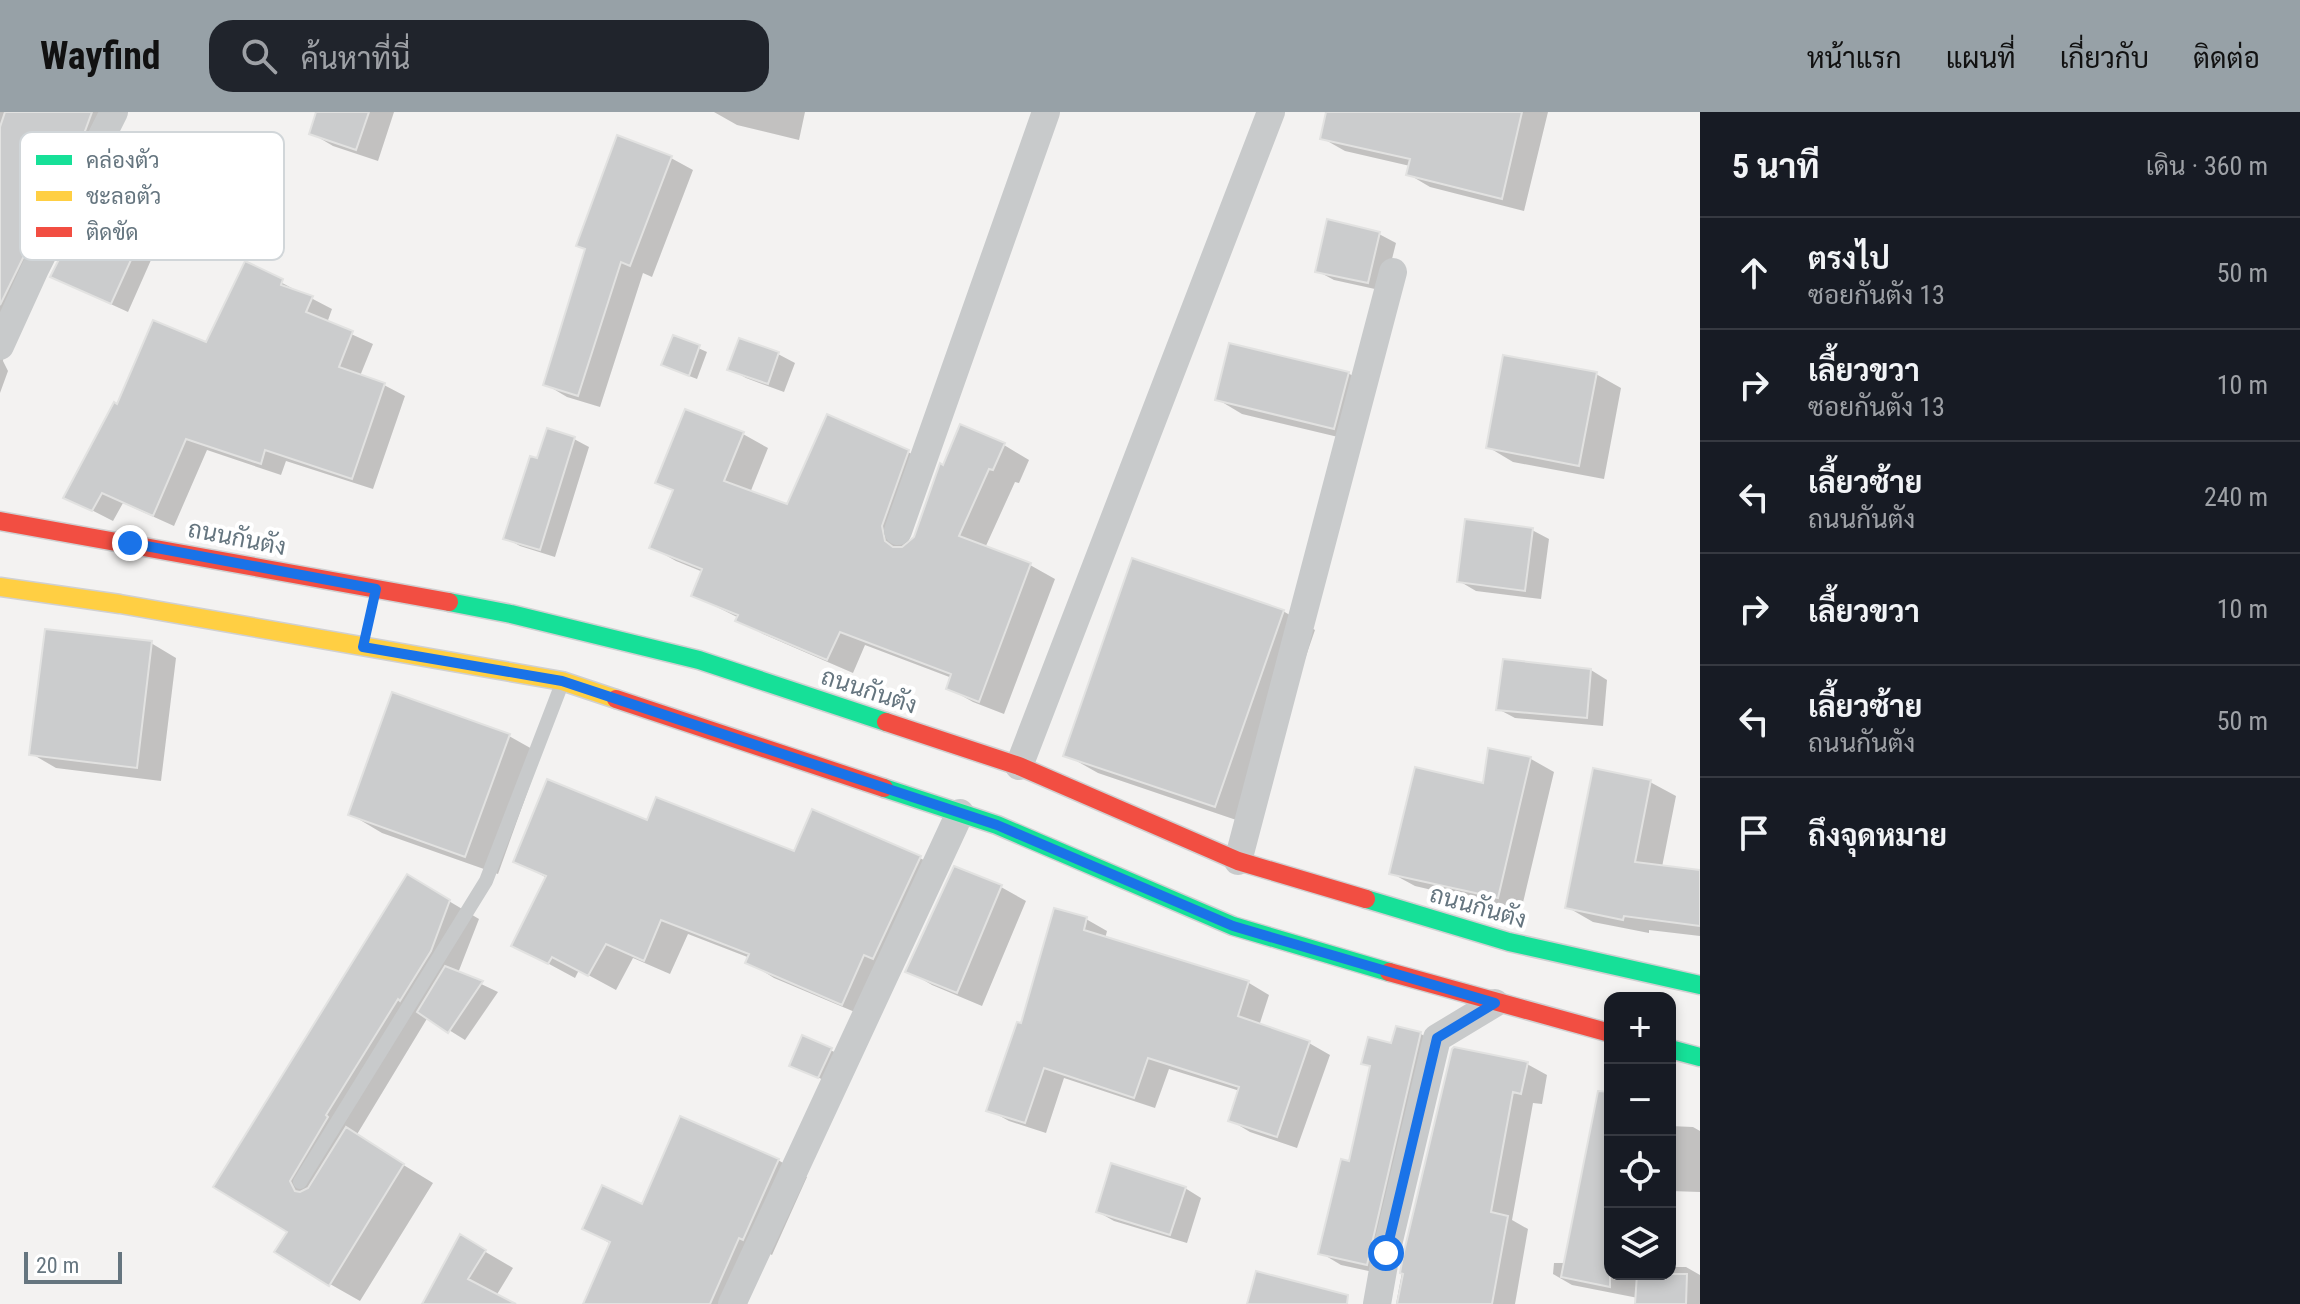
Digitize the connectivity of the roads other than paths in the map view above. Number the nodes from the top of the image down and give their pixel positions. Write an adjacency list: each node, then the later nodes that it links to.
1 (114, 112): 4 (street)
2 (1046, 112): 9 (street)
3 (1271, 112): 12 (street)
4 (104, 132)
5 (40, 260): 7 (street)
6 (1393, 272): 14 (street)
7 (0, 346)
8 (0, 521): 12 (main road, ถนนกันตัง)
9 (898, 531)
10 (0, 587): 11 (main road)
11 (562, 681): 13 (main road); 20 (lane)
12 (1016, 774): 14 (main road, ถนนกันตัง)
13 (960, 813): 16 (main road); 21 (street)
14 (1238, 861): 15 (main road, ถนนกันตัง)
15 (1700, 985)
16 (1497, 995): 17 (main road); 22 (street)
17 (1604, 1031)
18 (1676, 1051): 19 (main road)
19 (1700, 1057)
20 (300, 1182)
21 (732, 1304)
22 (1377, 1304)

